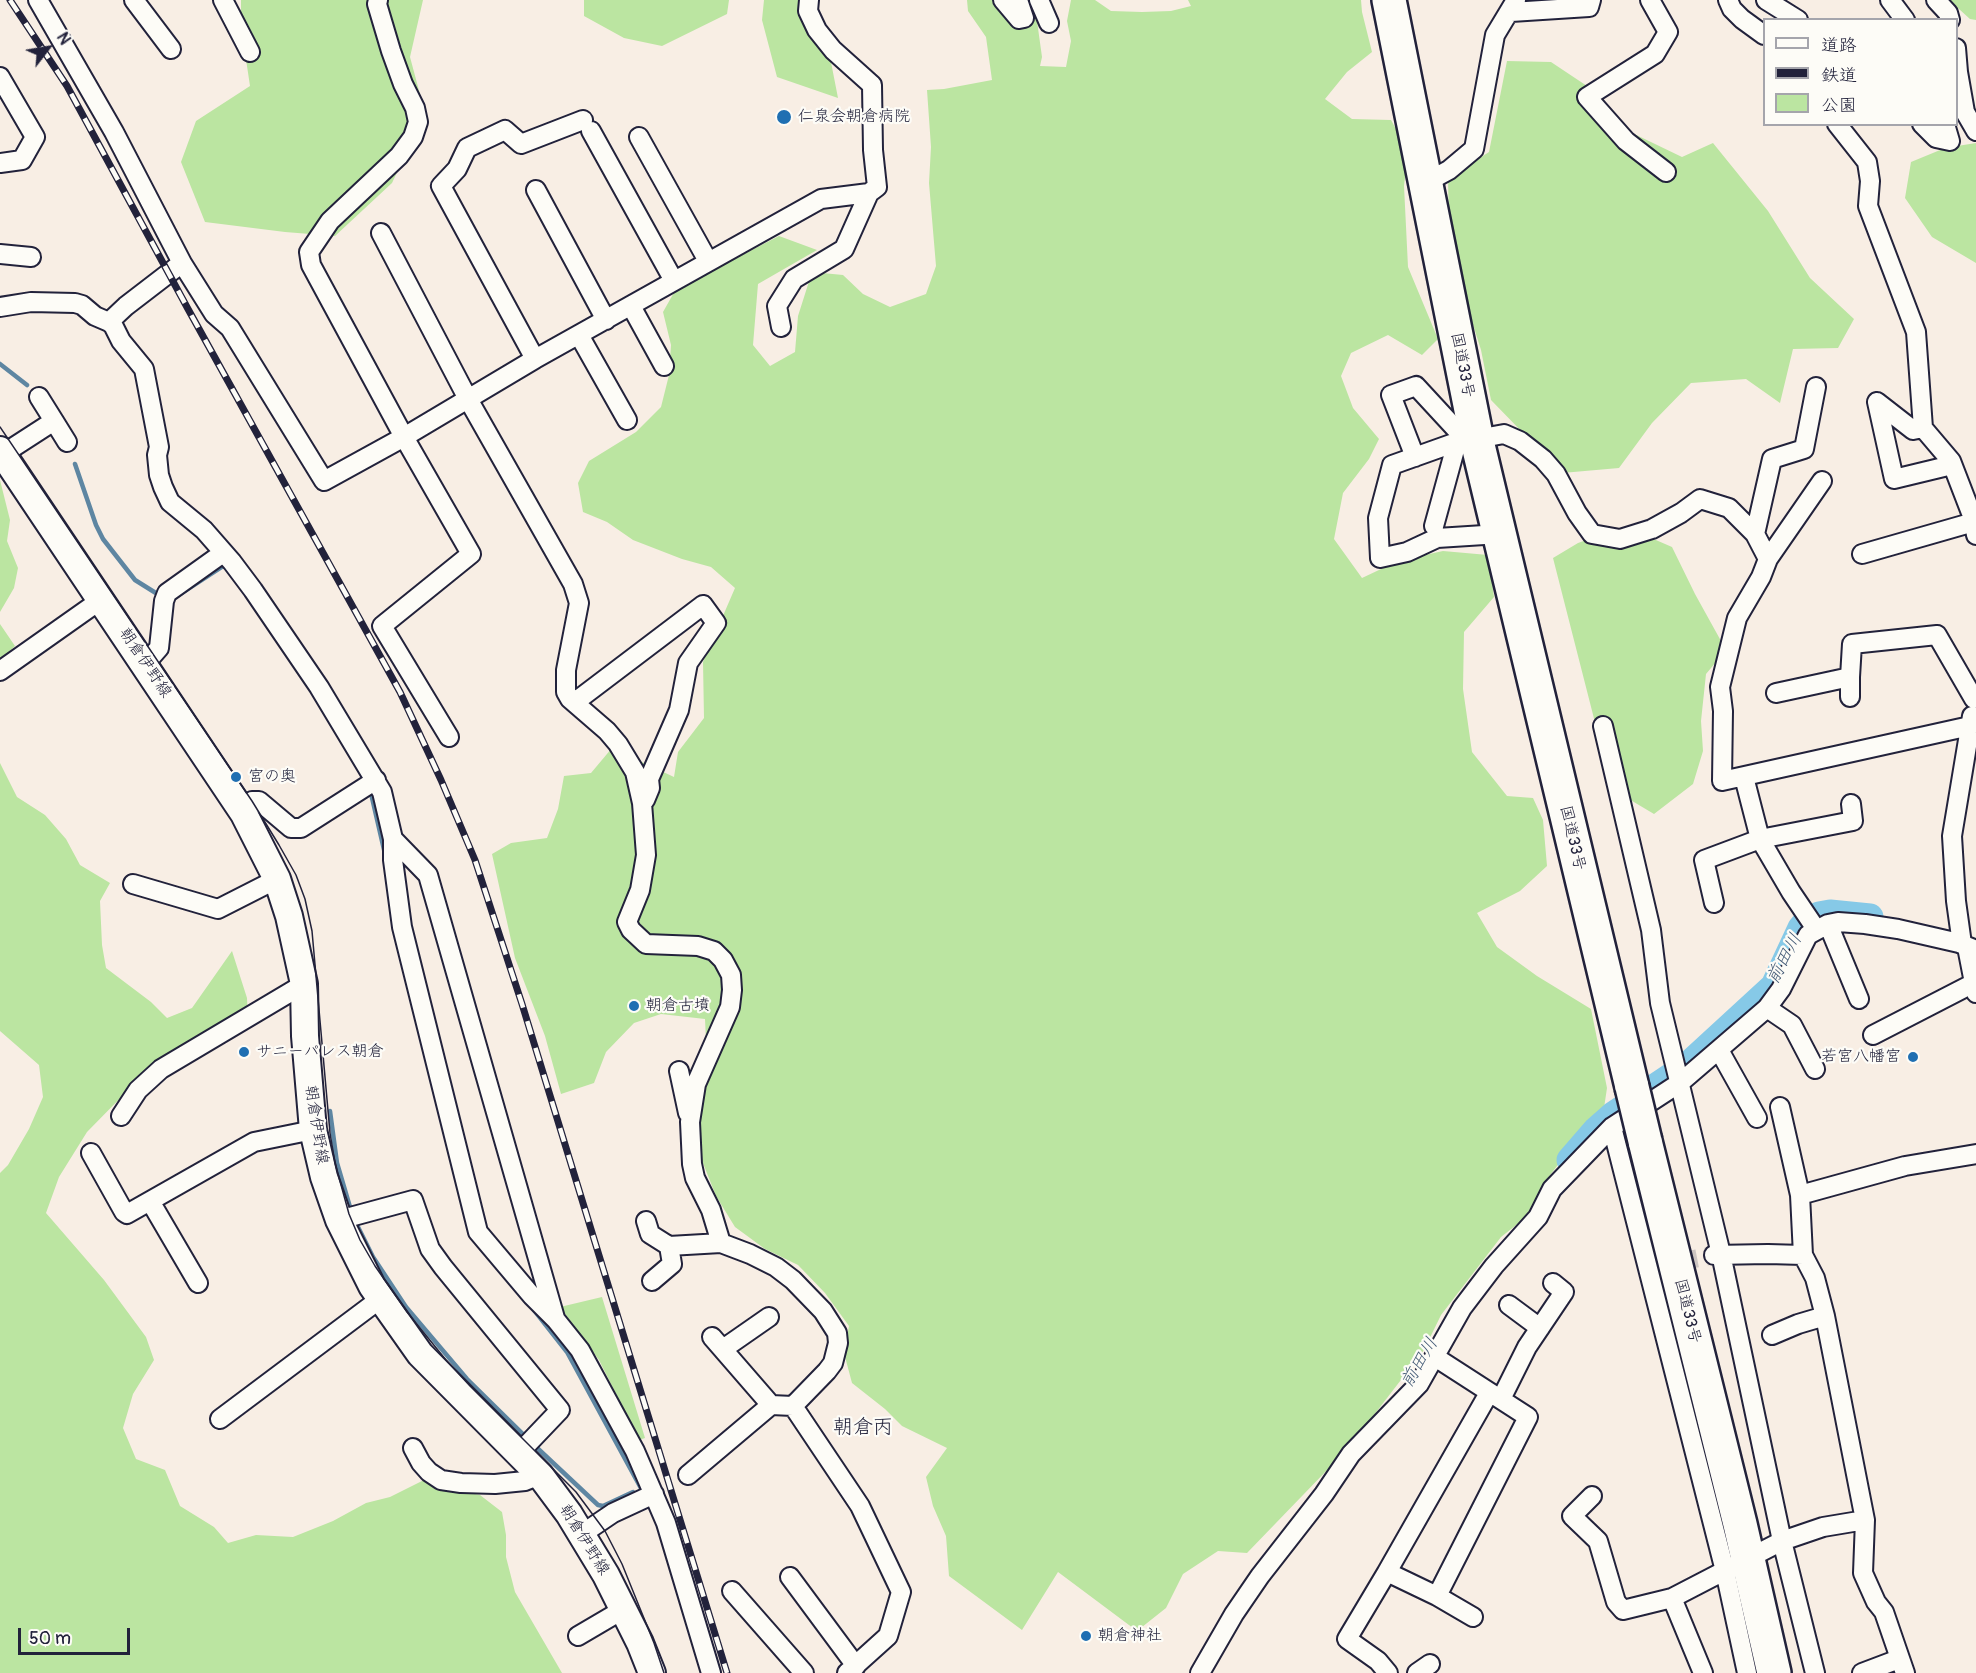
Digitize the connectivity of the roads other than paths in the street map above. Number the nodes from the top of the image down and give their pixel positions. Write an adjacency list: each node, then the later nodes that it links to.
1 (38, 0): 40 (street)
2 (134, 0): 22 (street)
3 (224, 0): 23 (street)
4 (378, 0): 56 (street)
5 (809, 0): 35 (street)
6 (1003, 0): 7 (street)
7 (1018, 0)
8 (1039, 0): 20 (street)
9 (1389, 0): 33 (highway, 国道33号)
10 (1592, 0): 16 (street)
11 (1650, 0): 32 (street)
12 (1766, 0): 17 (street)
13 (1890, 0): 18 (street)
14 (1936, 0): 19 (street)
15 (1732, 3): 21 (street)
16 (1514, 6): 33 (street)
17 (1795, 18)
18 (1904, 18)
19 (1949, 18)
20 (1049, 23)
21 (1763, 34)
22 (171, 50)
23 (250, 52)
24 (1958, 72): 29 (street)
25 (0, 78): 31 (street)
26 (1839, 126): 55 (street)
27 (1924, 126): 28 (street)
28 (1946, 126)
29 (1976, 131)
30 (639, 137): 39 (street)
31 (0, 163)
32 (1666, 172)
33 (1425, 183): 57 (highway, 国道33号)
34 (536, 190): 44 (street)
35 (869, 193): 39 (street); 46 (street)
36 (381, 233): 52 (street)
37 (0, 254): 38 (street)
38 (31, 257)
39 (708, 261): 41 (street)
40 (182, 263): 45 (street); 56 (street)
41 (674, 281): 42 (street); 48 (street)
42 (631, 306): 44 (street); 49 (street)
43 (0, 307): 45 (street)
44 (606, 320): 47 (street)
45 (109, 322): 67 (street)
46 (781, 327)
47 (579, 335): 48 (street); 53 (street)
48 (535, 359): 52 (street)
49 (664, 366)
50 (1816, 387): 66 (street)
51 (39, 397): 54 (street)
52 (468, 399): 56 (street); 77 (street)
53 (627, 420)
54 (54, 421): 58 (street); 59 (street)
55 (1923, 428): 61 (street); 61 (street)
56 (404, 437): 80 (street)
57 (1466, 440): 60 (street); 60 (street); 63 (street); 65 (highway, 国道33号); 66 (street)
58 (67, 442)
59 (2, 452): 70 (main road, 朝倉伊野線)
60 (1415, 457): 65 (street)
61 (1952, 465): 64 (street)
62 (1822, 481): 69 (street)
63 (1434, 526)
64 (1975, 528): 68 (street)
65 (1500, 534): 142 (highway, 国道33号, bridge)
66 (1755, 534): 69 (street)
67 (223, 552): 71 (street); 82 (street)
68 (1862, 554)
69 (1768, 559): 81 (street)
70 (102, 599): 71 (main road, 朝倉伊野線); 72 (street)
71 (145, 664): 85 (main road, 朝倉伊野線)
72 (0, 672)
73 (1850, 677): 74 (street); 75 (street); 76 (street)
74 (1975, 692): 79 (street)
75 (1776, 693)
76 (1850, 697)
77 (575, 702): 83 (street); 83 (street)
78 (1603, 726): 101 (street)
79 (1970, 726): 81 (street); 92 (street)
80 (449, 737)
81 (1744, 777): 87 (street)
82 (376, 780): 85 (street); 86 (street)
83 (642, 803): 105 (street)
84 (1851, 804): 87 (street)
85 (241, 808): 88 (main road, 朝倉伊野線)
86 (393, 839): 125 (street); 125 (street)
87 (1760, 839): 90 (street); 91 (street)
88 (277, 879): 89 (street); 93 (main road, 朝倉伊野線)
89 (133, 884)
90 (1714, 903)
91 (1816, 923): 92 (street); 95 (street); 96 (street)
92 (1966, 943): 94 (street)
93 (304, 984): 103 (street); 107 (main road, 朝倉伊野線)
94 (1975, 988): 97 (street)
95 (1858, 999)
96 (1767, 1008): 98 (street); 99 (street)
97 (1873, 1035)
98 (1719, 1050): 101 (street); 104 (street)
99 (1815, 1069)
100 (679, 1071): 105 (street)
101 (1681, 1082): 106 (street); 116 (street)
102 (1780, 1107): 110 (street)
103 (121, 1116)
104 (1757, 1118)
105 (690, 1122): 114 (street)
106 (1611, 1127): 128 (street); 142 (street)
107 (313, 1130): 111 (street); 112 (main road, 朝倉伊野線)
108 (91, 1153): 111 (street)
109 (1976, 1154): 110 (street)
110 (1800, 1195): 117 (street)
111 (150, 1201): 119 (street)
112 (339, 1220): 121 (main road, 朝倉伊野線); 134 (street)
113 (646, 1221): 115 (street)
114 (721, 1243): 115 (street); 131 (street)
115 (669, 1246): 118 (street)
116 (1718, 1254): 117 (street); 141 (street)
117 (1803, 1255): 123 (street)
118 (652, 1281)
119 (198, 1283)
120 (1553, 1283): 126 (street)
121 (380, 1299): 132 (street); 134 (main road, 朝倉伊野線)
122 (1509, 1305): 126 (street)
123 (1825, 1316): 127 (street); 139 (street)
124 (769, 1317): 130 (street)
125 (556, 1320): 137 (street)
126 (1540, 1328): 129 (street)
127 (1772, 1335)
128 (1435, 1357): 129 (street); 156 (street)
129 (1495, 1396): 143 (street); 146 (street)
130 (771, 1405): 131 (street); 136 (street)
131 (793, 1406): 152 (street)
132 (220, 1419)
133 (413, 1448): 135 (street)
134 (519, 1453): 135 (main road, 朝倉伊野線)
135 (540, 1475): 140 (main road, 朝倉伊野線)
136 (688, 1475)
137 (654, 1494): 140 (street); 154 (street)
138 (1593, 1496): 147 (street)
139 (1865, 1520): 141 (street); 151 (street)
140 (582, 1533): 148 (main road, 朝倉伊野線)
141 (1782, 1541): 142 (street); 161 (street)
142 (1736, 1565): 147 (street); 159 (street); 160 (highway, 国道33号)
143 (1387, 1572): 146 (street); 157 (street)
144 (790, 1577): 152 (street)
145 (732, 1591): 155 (street)
146 (1437, 1596): 149 (street)
147 (1672, 1598): 158 (street)
148 (624, 1609): 150 (street); 153 (main road, 朝倉伊野線)
149 (1473, 1617)
150 (578, 1636)
151 (1902, 1666): 162 (street)
152 (852, 1670)
153 (652, 1673)
154 (711, 1673)
155 (804, 1673)
156 (1200, 1673)
157 (1388, 1673)
158 (1703, 1673)
159 (1747, 1673)
160 (1774, 1673)
161 (1815, 1673)
162 (1862, 1673)

